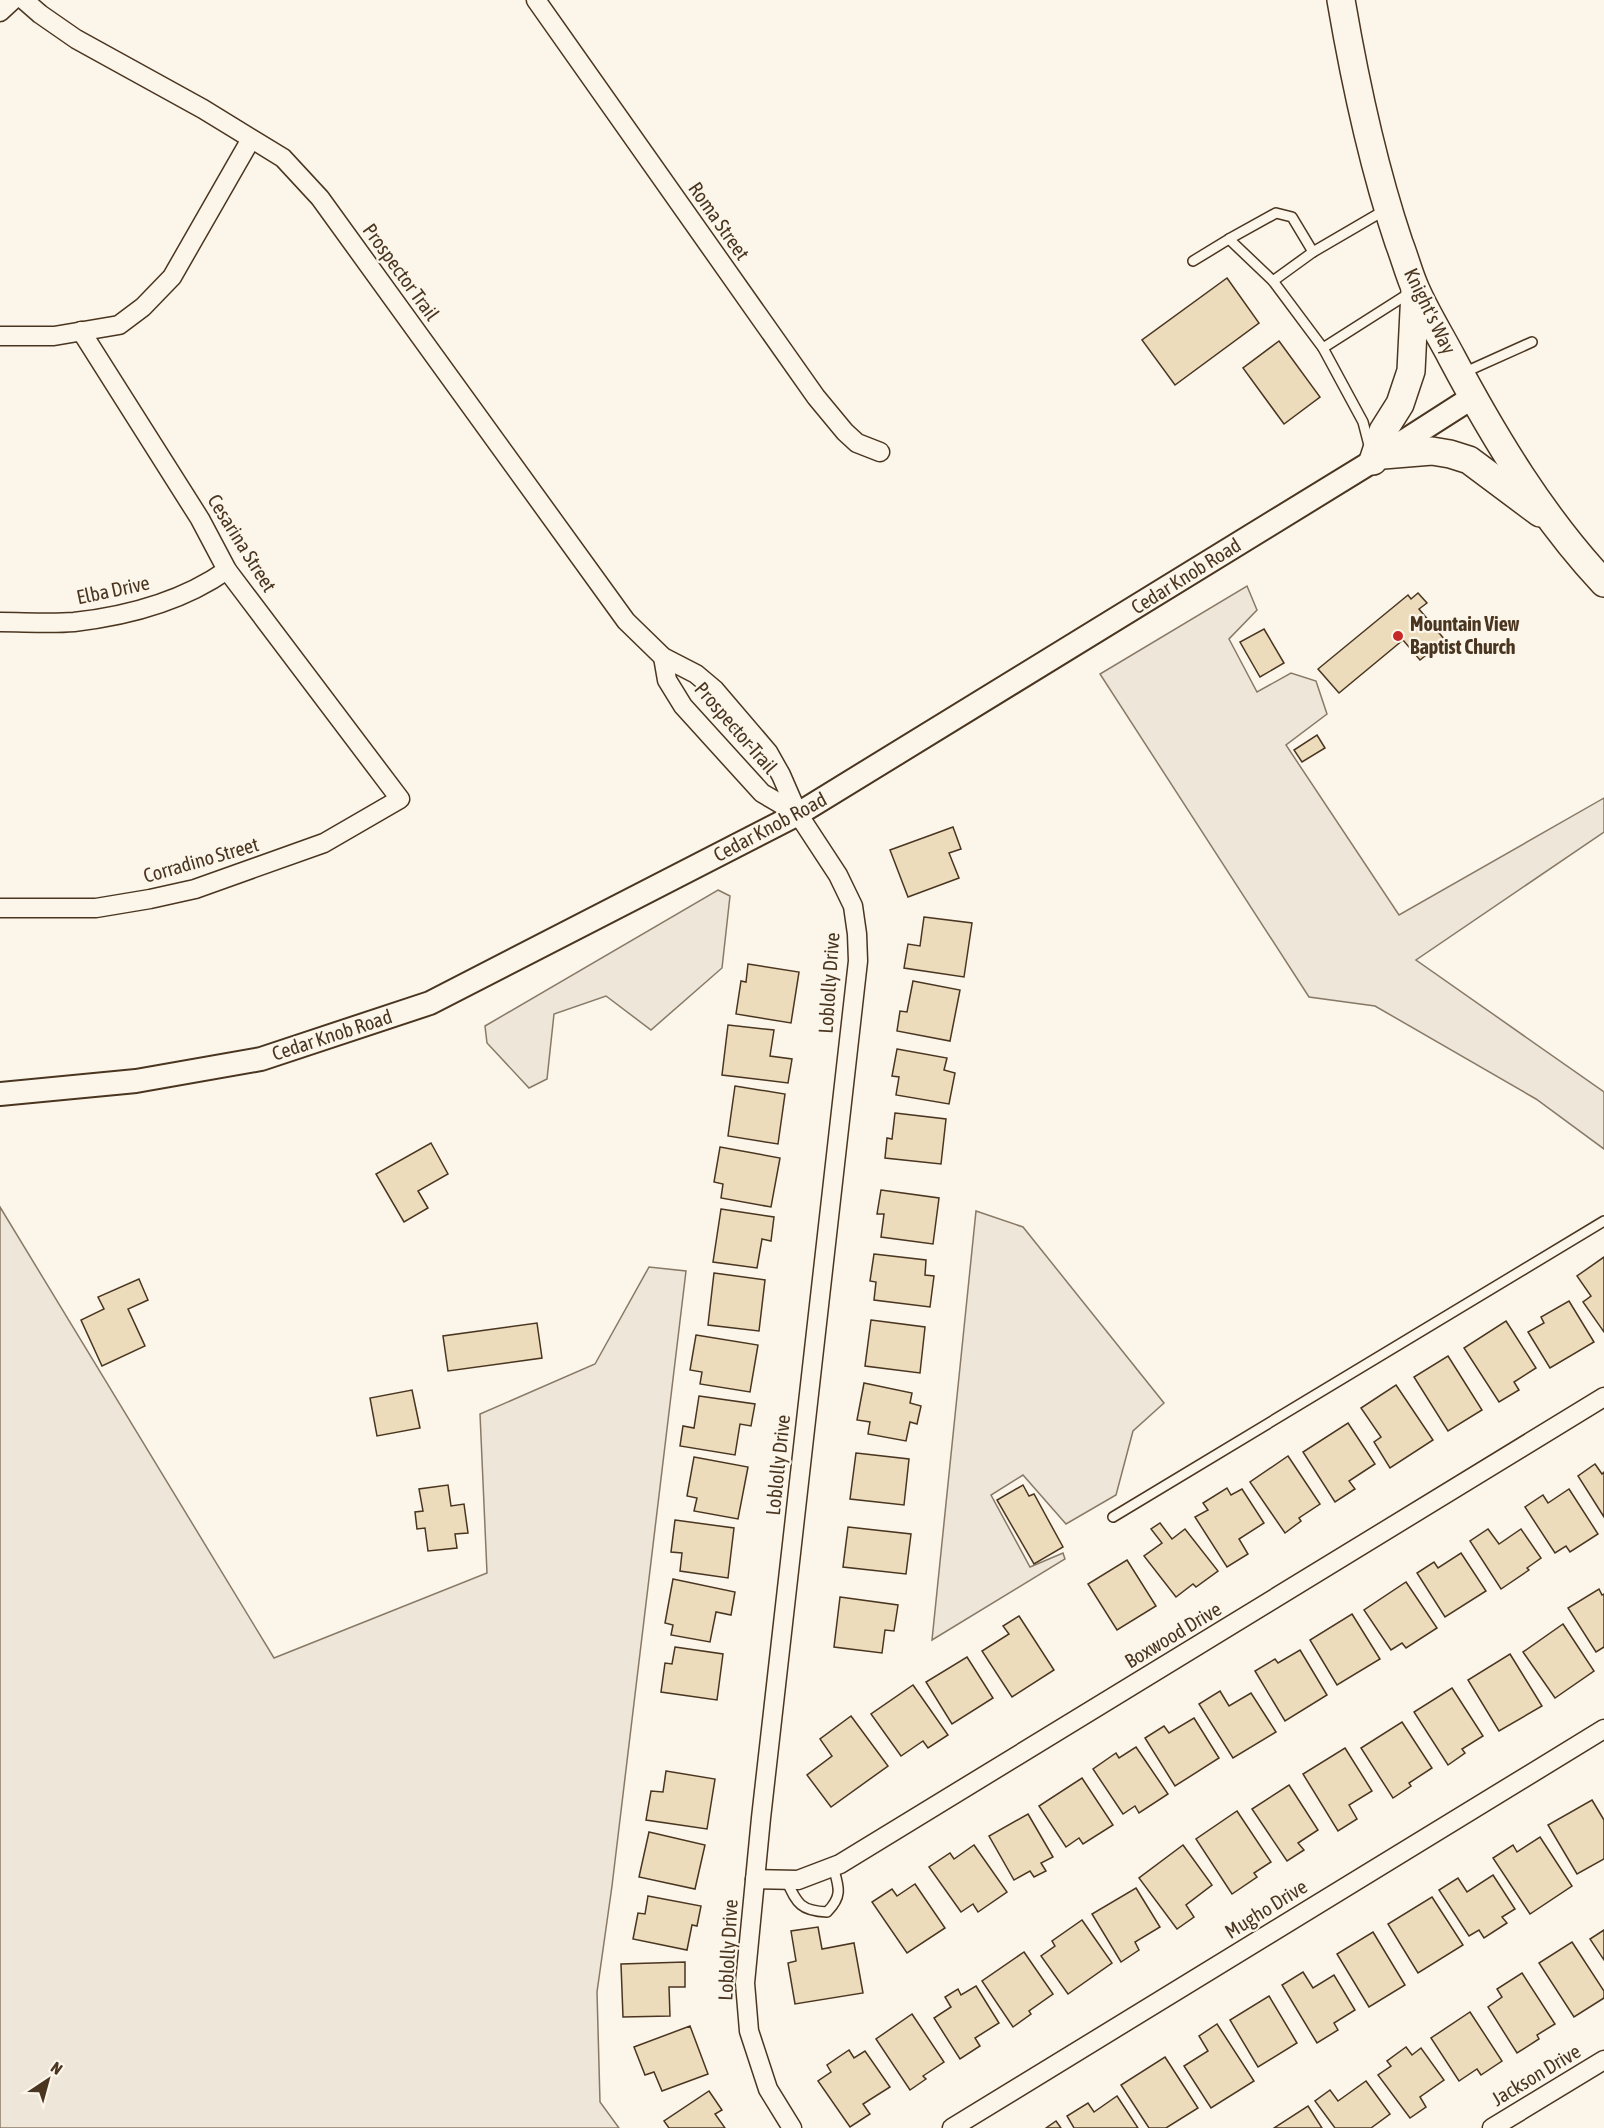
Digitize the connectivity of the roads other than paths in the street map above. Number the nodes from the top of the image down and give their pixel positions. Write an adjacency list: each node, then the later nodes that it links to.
1 (13, 0): 5 (street)
2 (24, 0): 6 (street, Prospector Trail)
3 (537, 0): 18 (street, Roma Street)
4 (1341, 0): 7 (main road, Knight's Way)
5 (0, 12)
6 (251, 139): 13 (street); 24 (street, Prospector Trail)
7 (1388, 209): 9 (lane); 12 (main road, Knight's Way)
8 (1229, 239): 9 (lane); 10 (lane); 11 (lane)
9 (1313, 252): 11 (lane)
10 (1193, 261)
11 (1274, 280): 16 (lane)
12 (1415, 290): 16 (lane); 17 (main road, Knight's Way); 19 (main road)
13 (81, 331): 14 (street); 21 (street, Cesarina Street)
14 (0, 336)
15 (1532, 342): 17 (lane)
16 (1323, 348): 19 (lane)
17 (1467, 385): 19 (street, Cedar Knob Road); 20 (main road, Knight's Way)
18 (880, 452)
19 (1378, 458): 20 (main road); 26 (street, Cedar Knob Road)
20 (1554, 524): 22 (main road, Knight's Way)
21 (227, 570): 23 (street, Elba Drive); 25 (street, Cesarina Street)
22 (1604, 583)
23 (0, 622)
24 (663, 657): 26 (street, Prospector Trail); 26 (street, Prospector Trail)
25 (400, 799): 27 (street, Corradino Street)
26 (798, 814): 28 (street, Cedar Knob Road); 34 (street, Loblolly Drive)
27 (0, 908)
28 (0, 1094)
29 (1604, 1221): 31 (lane)
30 (1604, 1397): 33 (street, Boxwood Drive)
31 (1113, 1517)
32 (1604, 1729): 38 (street, Mugho Drive)
33 (833, 1867): 35 (street, Boxwood Drive); 35 (lane)
34 (755, 1879): 35 (street, Boxwood Drive); 37 (street, Loblolly Drive)
35 (786, 1880)
36 (1604, 2060): 39 (street, Jackson Drive)
37 (792, 2128)
38 (952, 2128)
39 (1492, 2128)

